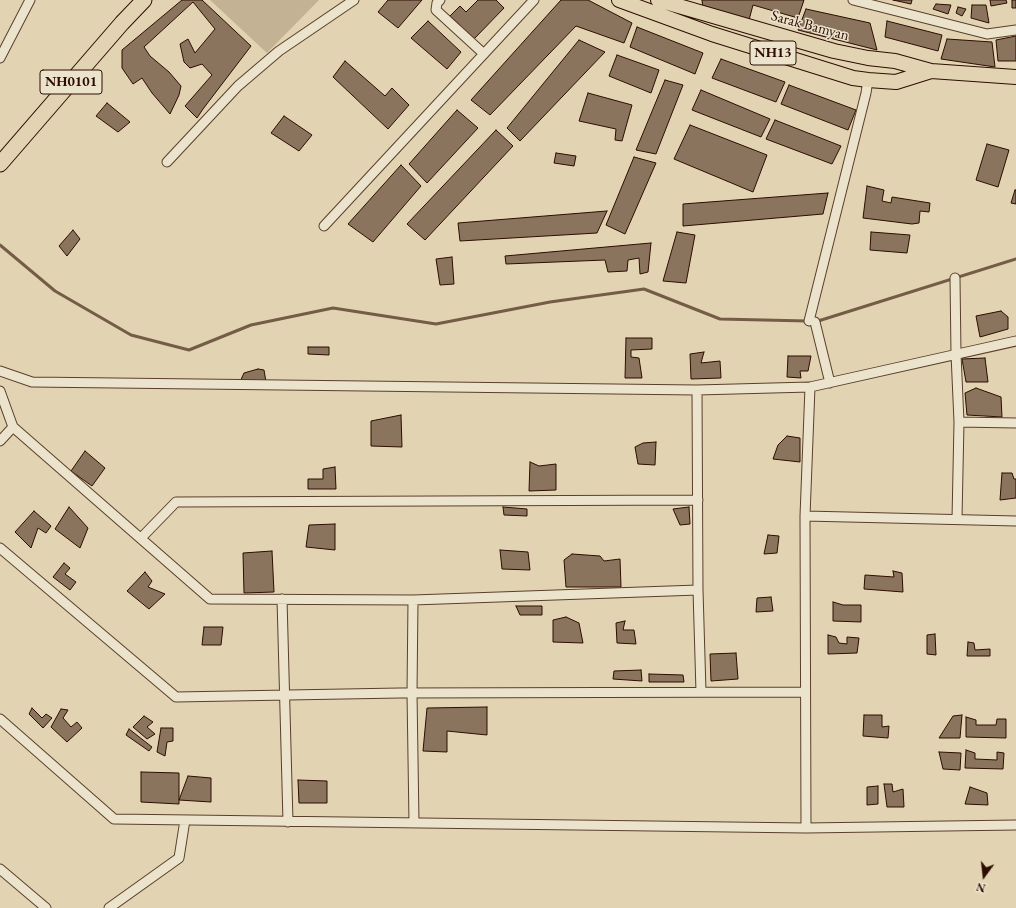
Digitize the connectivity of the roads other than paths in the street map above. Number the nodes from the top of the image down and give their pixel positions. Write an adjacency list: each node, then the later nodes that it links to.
1 (30, 0): 11 (street)
2 (144, 0): 16 (highway, NH0101)
3 (354, 0): 15 (street)
4 (440, 0): 10 (street)
5 (534, 0): 10 (street)
6 (619, 0): 14 (main road, NH13)
7 (658, 0): 12 (main road, Sarak Bamyan / NH13)
8 (853, 0): 9 (street)
9 (1016, 30)
10 (484, 54): 17 (street)
11 (0, 58)
12 (931, 71): 13 (main road, NH13); 14 (main road, NH13)
13 (1016, 77)
14 (868, 80): 22 (street)
15 (167, 162)
16 (0, 164)
17 (324, 226)
18 (955, 278): 20 (street)
19 (1016, 341): 20 (street)
20 (956, 354): 22 (street); 26 (street)
21 (0, 371): 24 (street)
22 (830, 383): 23 (street)
23 (810, 387): 24 (street); 31 (street)
24 (697, 390): 30 (street)
25 (0, 391): 28 (street)
26 (959, 422): 27 (street); 32 (street)
27 (1016, 423)
28 (13, 427): 29 (street); 34 (street)
29 (0, 441)
30 (698, 500): 34 (street); 36 (street)
31 (804, 516): 32 (street); 40 (street)
32 (957, 519): 33 (street)
33 (1016, 521)
34 (140, 538): 37 (street)
35 (0, 548): 42 (street)
36 (698, 590): 38 (street); 39 (street)
37 (282, 599): 38 (street); 42 (street)
38 (413, 600): 41 (street)
39 (701, 692): 40 (street); 41 (street)
40 (805, 692): 48 (street)
41 (412, 693): 42 (street); 46 (street)
42 (285, 695): 45 (street)
43 (0, 719): 44 (street)
44 (184, 820): 45 (street); 51 (street)
45 (288, 822): 46 (street)
46 (414, 823): 48 (street)
47 (1016, 825): 48 (street)
48 (806, 828)
49 (0, 869): 50 (street)
50 (46, 908)
51 (109, 908)

